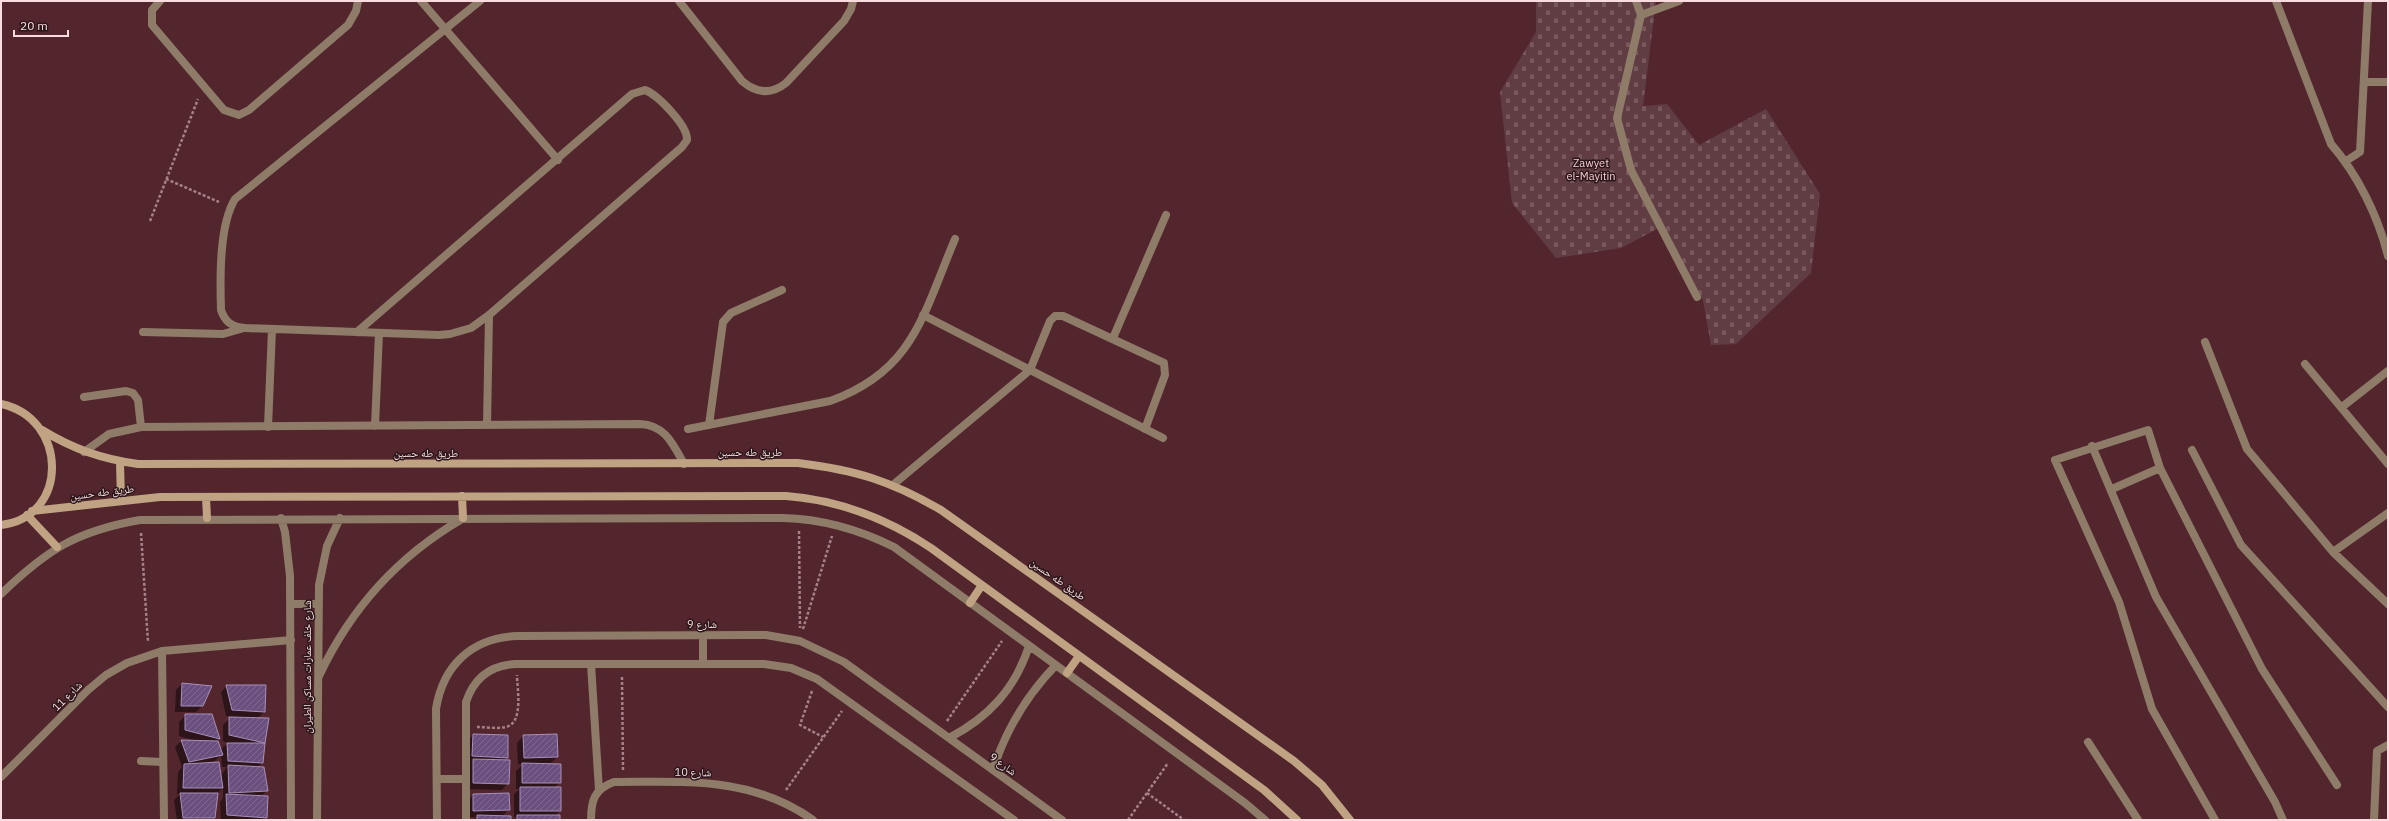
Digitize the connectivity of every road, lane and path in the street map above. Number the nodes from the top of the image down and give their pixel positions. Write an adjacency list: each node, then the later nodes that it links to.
1 (160, 1): 15 (street)
2 (358, 1): 15 (street)
3 (421, 1): 12 (street)
4 (480, 1): 12 (street)
5 (679, 1): 6 (street)
6 (853, 1)
7 (1636, 1): 11 (street)
8 (1679, 1): 11 (street)
9 (2276, 1): 17 (street)
10 (2368, 1): 13 (street)
11 (1641, 15): 26 (street)
12 (445, 29): 16 (street); 19 (street)
13 (2365, 82): 14 (street); 17 (street)
14 (2388, 82)
15 (203, 86): 18 (path)
16 (558, 160): 27 (street); 32 (street)
17 (2346, 161): 22 (street)
18 (166, 179): 19 (path); 21 (path)
19 (230, 206): 29 (street)
20 (1166, 215): 34 (street)
21 (150, 221)
22 (2385, 227): 24 (street)
23 (955, 239): 28 (street)
24 (2388, 256)
25 (782, 290): 42 (street)
26 (1698, 297)
27 (489, 315): 33 (street); 44 (street)
28 (923, 315): 37 (street); 42 (street)
29 (245, 328): 30 (street); 31 (street)
30 (272, 329): 32 (street); 45 (street)
31 (143, 332)
32 (357, 332): 33 (street)
33 (379, 333): 43 (street)
34 (1113, 338): 37 (street); 48 (street)
35 (2205, 342): 74 (street)
36 (2304, 364): 41 (street)
37 (1030, 370): 48 (street); 58 (street)
38 (2388, 371): 41 (street)
39 (84, 397): 46 (street)
40 (1, 404): 49 (main road)
41 (2342, 407): 56 (street)
42 (709, 425): 47 (street)
43 (375, 426): 44 (street); 45 (street)
44 (487, 426): 55 (street)
45 (268, 427): 46 (street)
46 (141, 428): 53 (street)
47 (688, 429)
48 (1144, 429): 50 (street)
49 (42, 430): 53 (main road, طريق طه حسين); 63 (main road)
50 (1163, 438)
51 (2092, 446): 57 (street); 59 (street); 132 (street)
52 (2192, 450): 98 (street)
53 (84, 452): 54 (main road, طريق طه حسين)
54 (120, 462): 55 (main road, طريق طه حسين); 62 (main road)
55 (684, 464): 58 (main road, طريق طه حسين)
56 (2388, 464)
57 (2160, 468): 59 (street); 113 (street)
58 (894, 484): 130 (main road, طريق طه حسين)
59 (2112, 489): 133 (street)
60 (206, 496): 61 (main road, طريق طه حسين); 62 (main road, طريق طه حسين); 65 (main road)
61 (462, 496): 68 (main road); 75 (main road, طريق طه حسين)
62 (120, 500): 63 (main road, طريق طه حسين)
63 (29, 513): 72 (main road); 73 (main road)
64 (2388, 513): 74 (street)
65 (206, 518): 66 (street); 70 (street)
66 (281, 518): 67 (street); 78 (street, شارع خلف عمارات مساكن الطيران)
67 (340, 518): 68 (street); 79 (street, شارع خلف عمارات مساكن الطيران)
68 (463, 518): 69 (street); 95 (street)
69 (799, 518): 71 (street); 84 (path)
70 (140, 520): 73 (street); 87 (path)
71 (836, 524): 77 (street); 84 (path)
72 (1, 525)
73 (58, 547): 76 (street)
74 (2333, 552): 80 (street)
75 (982, 585): 77 (main road); 88 (main road, طريق طه حسين)
76 (1, 594)
77 (970, 603): 81 (street)
78 (290, 604): 79 (street); 83 (street, شارع خلف عمارات مساكن الطيران)
79 (318, 604): 95 (street, شارع خلف عمارات مساكن الطيران)
80 (2388, 604)
81 (1009, 631): 85 (street); 100 (path)
82 (703, 636): 84 (street, شارع 9); 92 (street); 111 (street, شارع 9)
83 (291, 640): 86 (street, شارع 11); 119 (street, شارع خلف عمارات مساكن الطيران)
84 (800, 641): 100 (street, شارع 9)
85 (1029, 646): 93 (street); 102 (street)
86 (162, 651): 87 (street, شارع 11); 107 (street)
87 (148, 654): 109 (street, شارع 11)
88 (1079, 656): 94 (main road); 129 (main road, طريق طه حسين)
89 (516, 664): 90 (street); 99 (street); 99 (path)
90 (591, 664): 91 (street); 114 (street)
91 (622, 664): 92 (street); 112 (path)
92 (703, 664): 96 (street)
93 (1056, 665): 94 (street); 108 (street)
94 (1067, 673): 105 (street)
95 (317, 678): 120 (street, شارع خلف عمارات مساكن الطيران)
96 (817, 679): 97 (street); 101 (path)
97 (849, 700): 101 (path); 125 (street)
98 (2388, 707)
99 (465, 727): 110 (street)
100 (940, 732): 102 (street, شارع 9)
101 (823, 737): 116 (path)
102 (949, 738): 108 (street, شارع 9)
103 (2088, 742): 131 (street)
104 (2388, 745): 134 (street)
105 (1176, 752): 115 (path); 128 (street)
106 (141, 761): 107 (street)
107 (163, 762): 118 (street)
108 (993, 770): 117 (street, شارع 9)
109 (1, 777)
110 (465, 779): 111 (street); 122 (street)
111 (437, 780): 121 (street, شارع 9)
112 (623, 782): 114 (street, شارع 10); 116 (street, شارع 10)
113 (2337, 785)
114 (599, 790): 123 (street)
115 (1147, 793): 126 (path); 127 (path)
116 (779, 800): 124 (street, شارع 10)
117 (1060, 819)
118 (164, 820)
119 (291, 820)
120 (317, 820)
121 (437, 820)
122 (466, 820)
123 (591, 820)
124 (813, 820)
125 (1014, 820)
126 (1128, 820)
127 (1184, 820)
128 (1265, 820)
129 (1297, 820)
130 (1350, 820)
131 (2138, 820)
132 (2215, 820)
133 (2283, 820)
134 (2374, 820)

